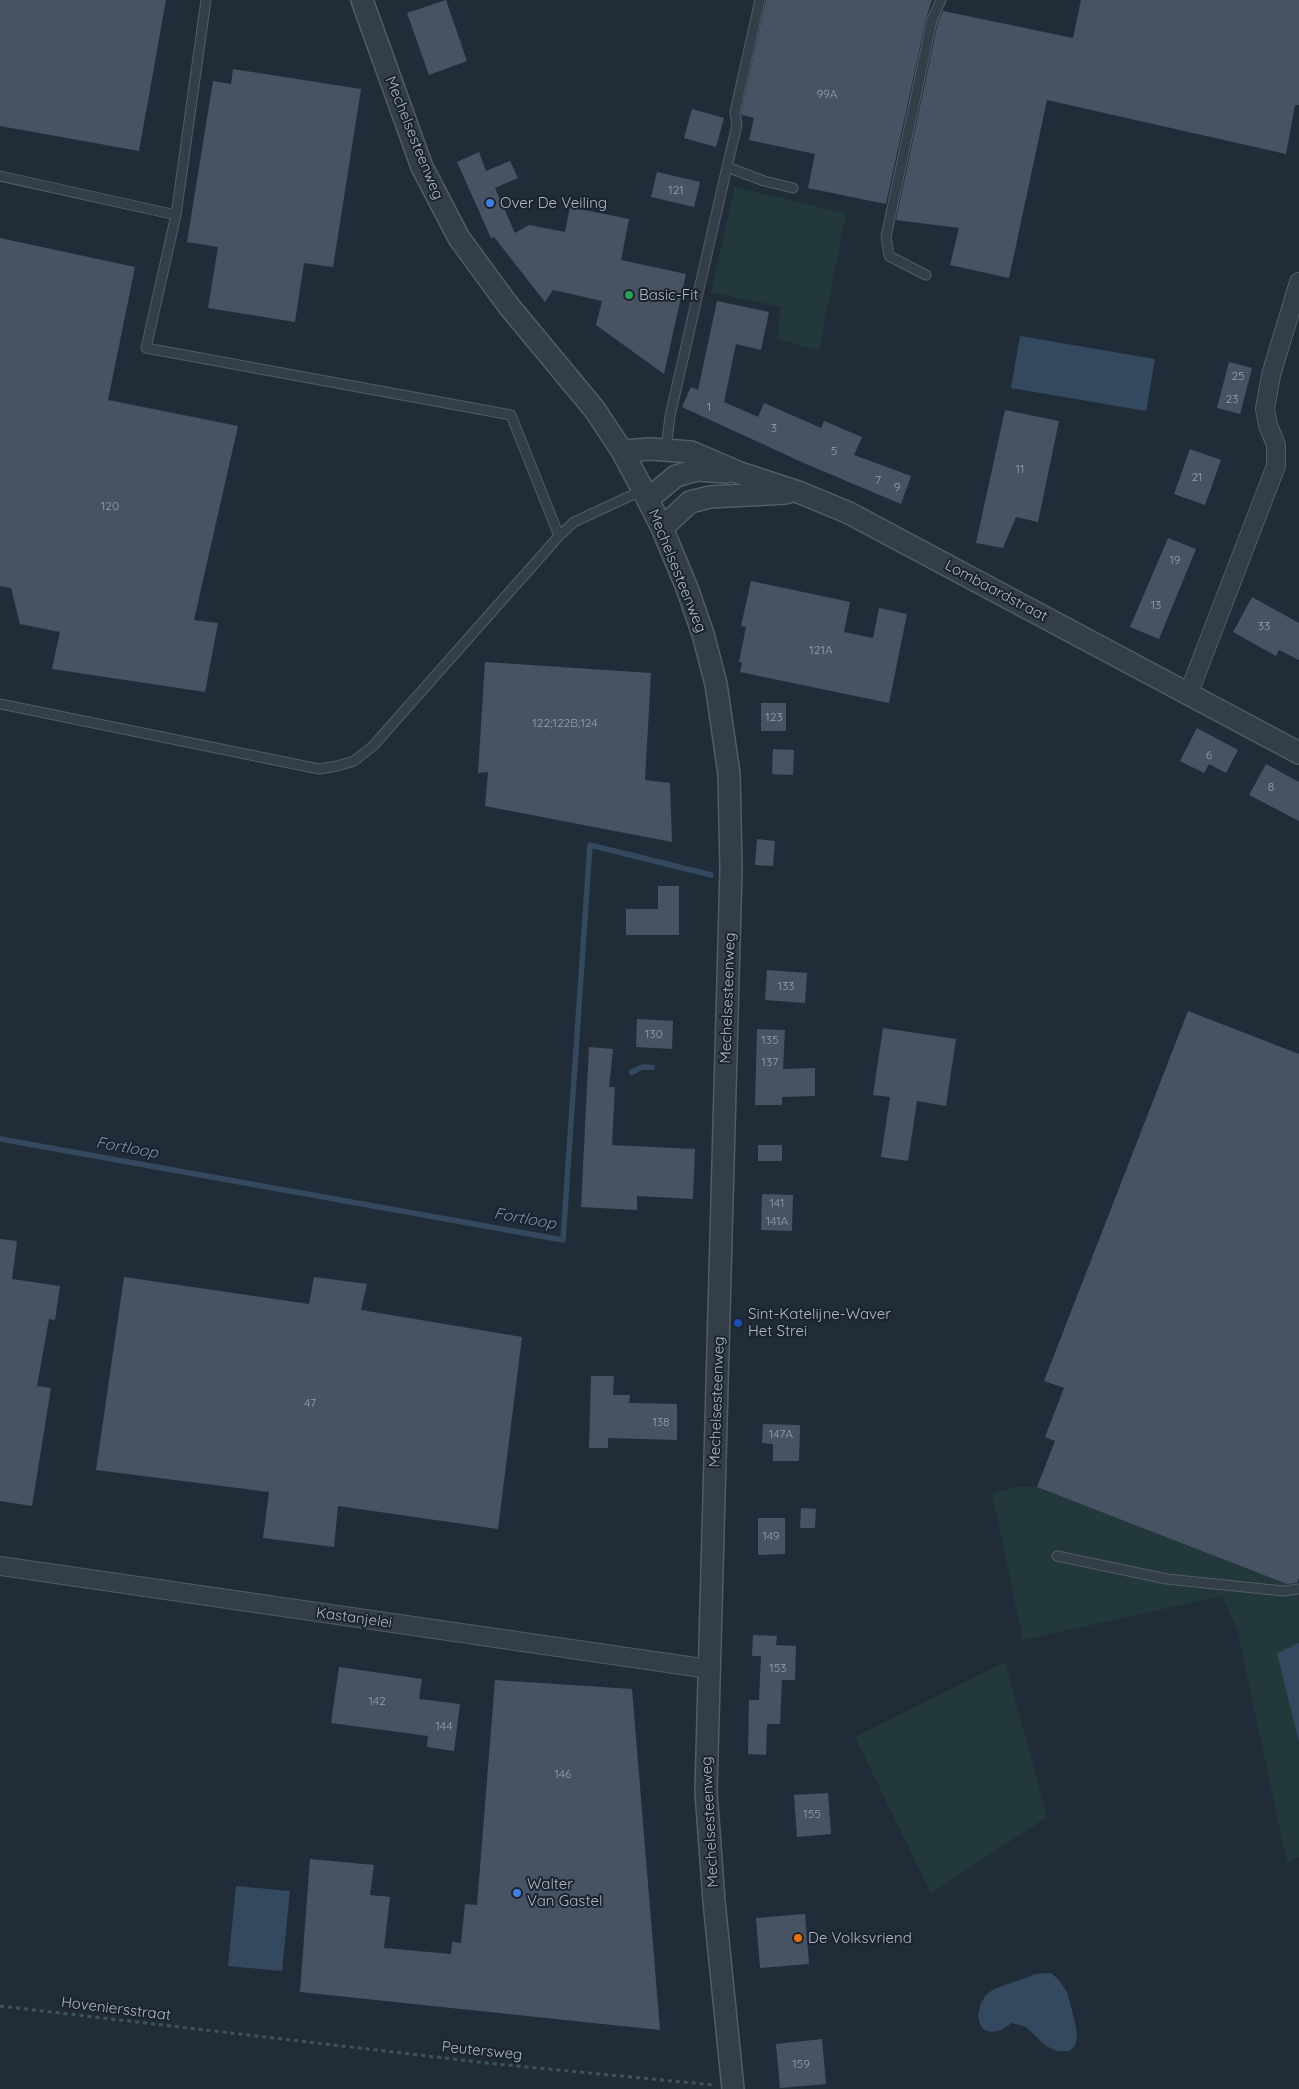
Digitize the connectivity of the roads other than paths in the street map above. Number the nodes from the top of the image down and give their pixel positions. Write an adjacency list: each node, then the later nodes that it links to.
1 (206, 0): 8 (lane)
2 (362, 0): 12 (street, Mechelsesteenweg)
3 (760, 0): 5 (lane)
4 (941, 0): 9 (lane)
5 (727, 168): 7 (lane); 11 (lane)
6 (0, 176): 8 (lane)
7 (793, 188)
8 (176, 215): 17 (lane)
9 (926, 275)
10 (1299, 282): 18 (street)
11 (666, 450): 12 (street, Lombaardstraat); 13 (street, Lombaardstraat)
12 (622, 451): 15 (street, Mechelsesteenweg)
13 (740, 473): 14 (street, Lombaardstraat); 15 (street, Lombaardstraat)
14 (801, 493): 16 (street, Lombaardstraat); 18 (street, Lombaardstraat)
15 (646, 494): 16 (street, Mechelsesteenweg); 17 (lane)
16 (662, 528): 24 (street, Mechelsesteenweg)
17 (559, 536): 19 (lane)
18 (1188, 695): 20 (street, Lombaardstraat)
19 (0, 704)
20 (1299, 753)
21 (1056, 1556): 23 (lane)
22 (0, 1566): 24 (street, Kastanjelei)
23 (1299, 1589)
24 (709, 1669): 25 (street, Mechelsesteenweg)
25 (733, 2087)

